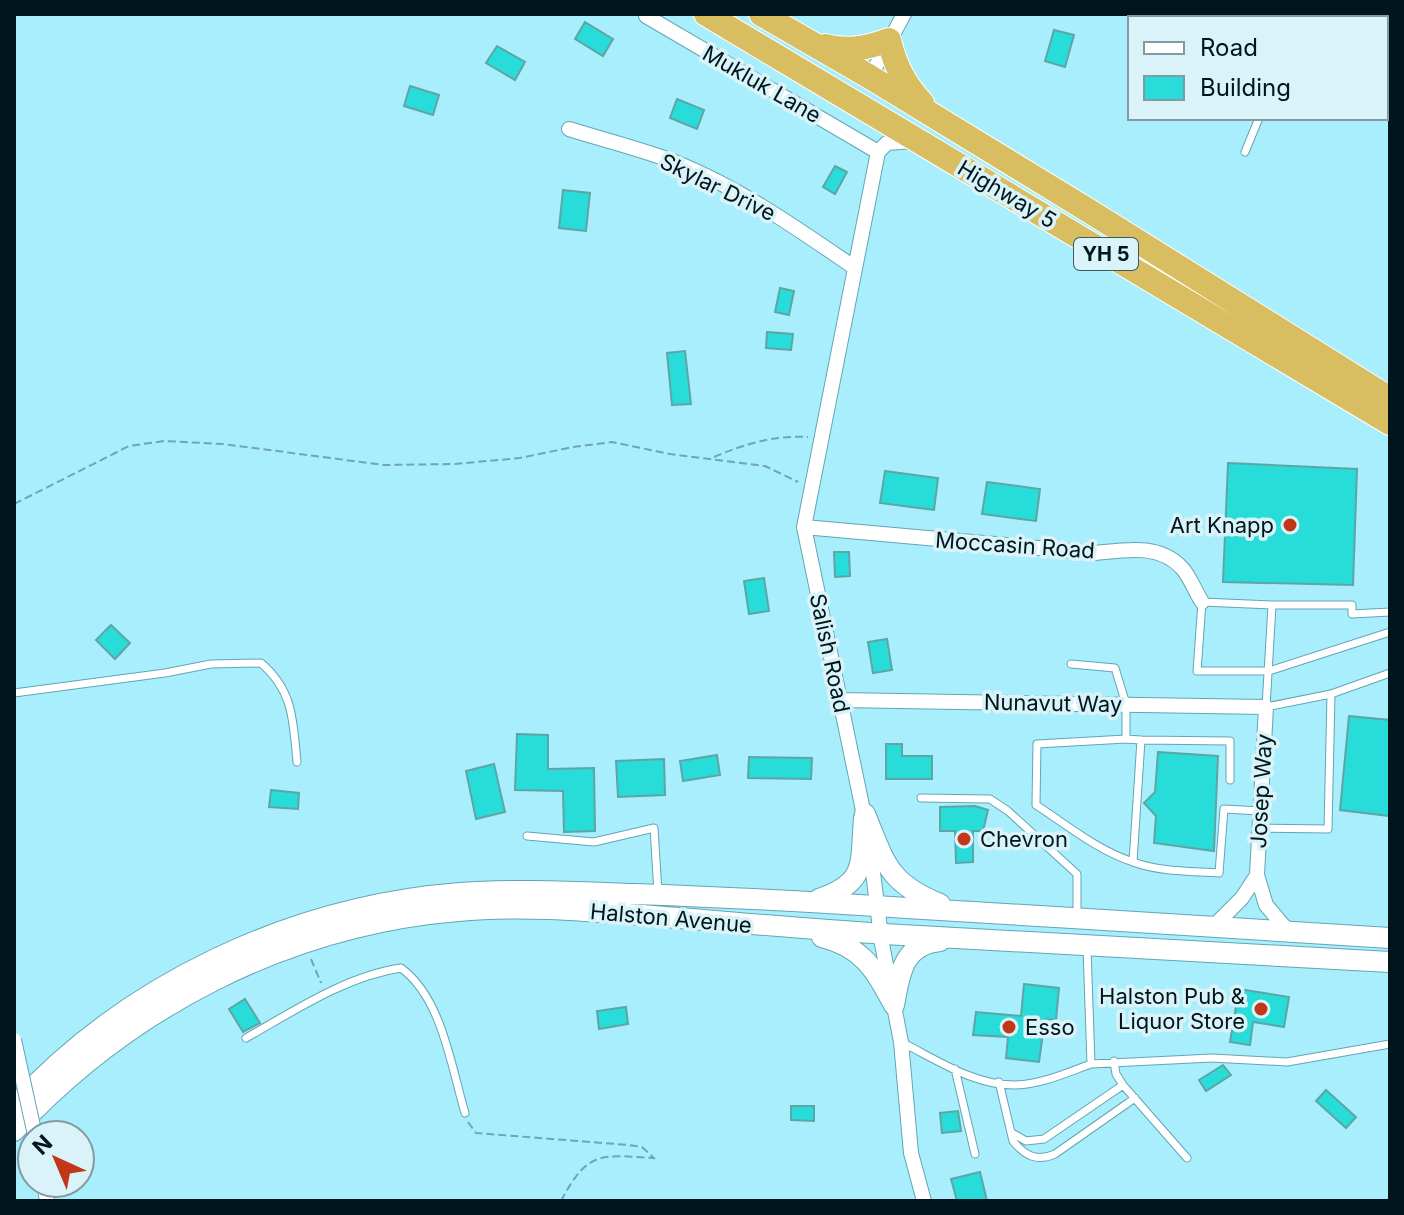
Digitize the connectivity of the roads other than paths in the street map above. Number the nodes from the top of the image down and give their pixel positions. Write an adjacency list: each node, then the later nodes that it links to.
1 (706, 14): 12 (highway, Highway 5 / YH 5)
2 (718, 14): 8 (highway)
3 (761, 14): 6 (highway, Highway 5 / YH 5)
4 (904, 14): 7 (street)
5 (646, 16): 13 (street, Mukluk Lane)
6 (804, 39): 7 (highway); 8 (highway, Highway 5 / YH 5)
7 (889, 40): 8 (street); 9 (highway)
8 (870, 77): 9 (highway, Highway 5 / YH 5); 15 (highway)
9 (935, 117): 17 (highway, Highway 5 / YH 5)
10 (1258, 120): 14 (lane)
11 (569, 129): 16 (street, Skylar Drive)
12 (919, 141): 13 (street); 15 (highway, Highway 5 / YH 5)
13 (878, 152): 16 (street, Salish Road)
14 (1245, 152)
15 (1092, 245): 18 (highway, Highway 5 / YH 5)
16 (855, 268): 19 (street, Salish Road)
17 (1390, 399)
18 (1390, 423)
19 (804, 527): 20 (street, Moccasin Road); 29 (street, Salish Road)
20 (1202, 602): 21 (lane); 25 (lane)
21 (1272, 605): 22 (lane); 25 (lane)
22 (1390, 612)
23 (1390, 632): 25 (lane)
24 (1071, 664): 30 (lane)
25 (1269, 671): 31 (lane)
26 (1390, 673): 28 (lane)
27 (14, 693): 34 (lane)
28 (1331, 694): 31 (lane); 39 (lane)
29 (840, 700): 30 (street, Nunavut Way); 38 (street, Salish Road)
30 (1126, 704): 31 (street, Nunavut Way); 32 (lane)
31 (1266, 707): 37 (street, Josep Way)
32 (1126, 739): 33 (lane); 41 (lane)
33 (1141, 740): 35 (lane); 41 (lane)
34 (297, 762)
35 (1230, 780)
36 (921, 798): 47 (lane)
37 (1261, 811): 39 (street, Josep Way); 41 (lane)
38 (865, 814): 44 (main road); 45 (street, Salish Road); 46 (main road)
39 (1259, 828): 42 (street, Josep Way)
40 (527, 836): 43 (lane)
41 (1133, 862)
42 (1257, 875): 49 (street, Josep Way); 50 (street, Josep Way)
43 (658, 895): 44 (main road, Halston Avenue); 67 (main road, Halston Avenue)
44 (811, 902): 45 (main road, Halston Avenue)
45 (878, 905): 46 (main road, Halston Avenue); 51 (street, Salish Road)
46 (956, 911): 47 (main road, Halston Avenue)
47 (1077, 918): 49 (main road, Halston Avenue)
48 (785, 927): 51 (main road, Halston Avenue); 56 (main road); 70 (main road, Halston Avenue)
49 (1213, 927): 50 (main road, Halston Avenue)
50 (1288, 931): 53 (main road, Halston Avenue)
51 (881, 933): 52 (main road, Halston Avenue); 56 (street, Salish Road)
52 (963, 938): 54 (main road, Halston Avenue); 56 (main road)
53 (1390, 938)
54 (1087, 945): 55 (main road, Halston Avenue); 62 (lane)
55 (1390, 962)
56 (894, 1005): 59 (street, Salish Road)
57 (246, 1038): 68 (lane)
58 (14, 1040): 69 (street, bridge)
59 (901, 1042): 63 (lane); 74 (street, Salish Road)
60 (1390, 1044): 61 (lane)
61 (1114, 1061): 62 (lane); 65 (lane)
62 (1091, 1064): 64 (lane)
63 (955, 1069): 64 (lane); 72 (lane)
64 (999, 1082): 71 (lane)
65 (1123, 1085): 66 (lane); 71 (lane)
66 (1135, 1098): 71 (lane); 73 (lane)
67 (14, 1107)
68 (465, 1113)
69 (31, 1119)
70 (14, 1131)
71 (1010, 1132)
72 (975, 1154)
73 (1187, 1158)
74 (924, 1201)

